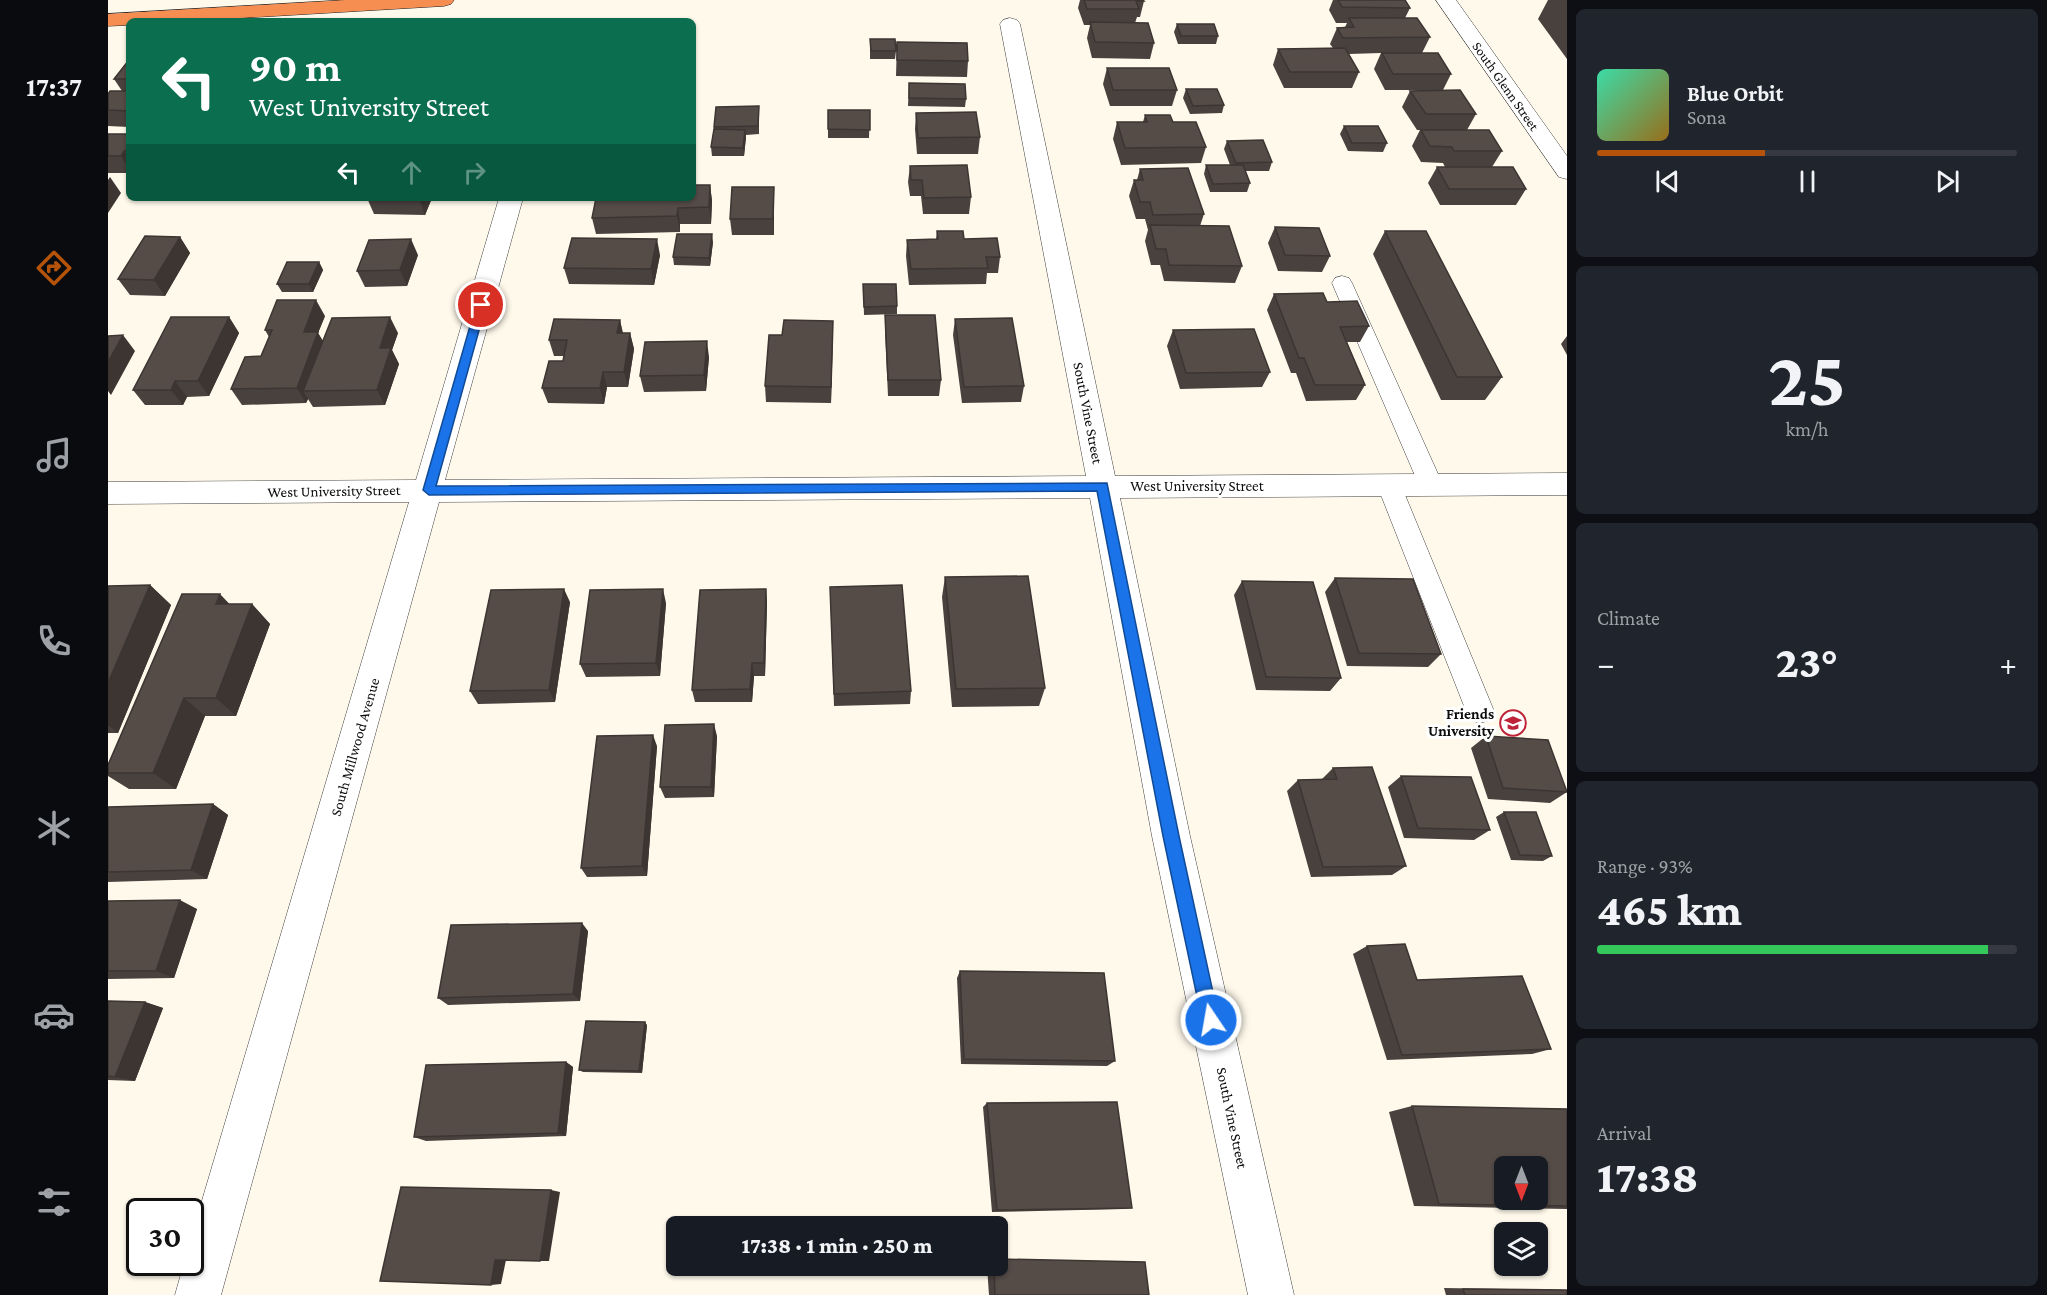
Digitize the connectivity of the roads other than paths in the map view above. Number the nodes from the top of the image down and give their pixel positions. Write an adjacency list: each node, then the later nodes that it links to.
1 (444, 0): 3 (highway)
2 (1446, 0): 7 (street, South Glenn Street)
3 (142, 18)
4 (126, 19): 5 (highway)
5 (108, 20)
6 (1010, 24): 13 (street, South Vine Street)
7 (1567, 172)
8 (510, 201): 14 (street, South Millwood Avenue)
9 (1342, 283): 12 (lane)
10 (1567, 484): 12 (street, West University Street)
11 (1389, 485): 12 (street, West University Street); 13 (street, West University Street); 16 (lane)
12 (1431, 485)
13 (1102, 486): 14 (street, West University Street); 18 (street, South Vine Street)
14 (429, 490): 15 (street, West University Street); 17 (street, South Millwood Avenue)
15 (108, 493)
16 (1480, 711)
17 (198, 1295)
18 (1271, 1295)

